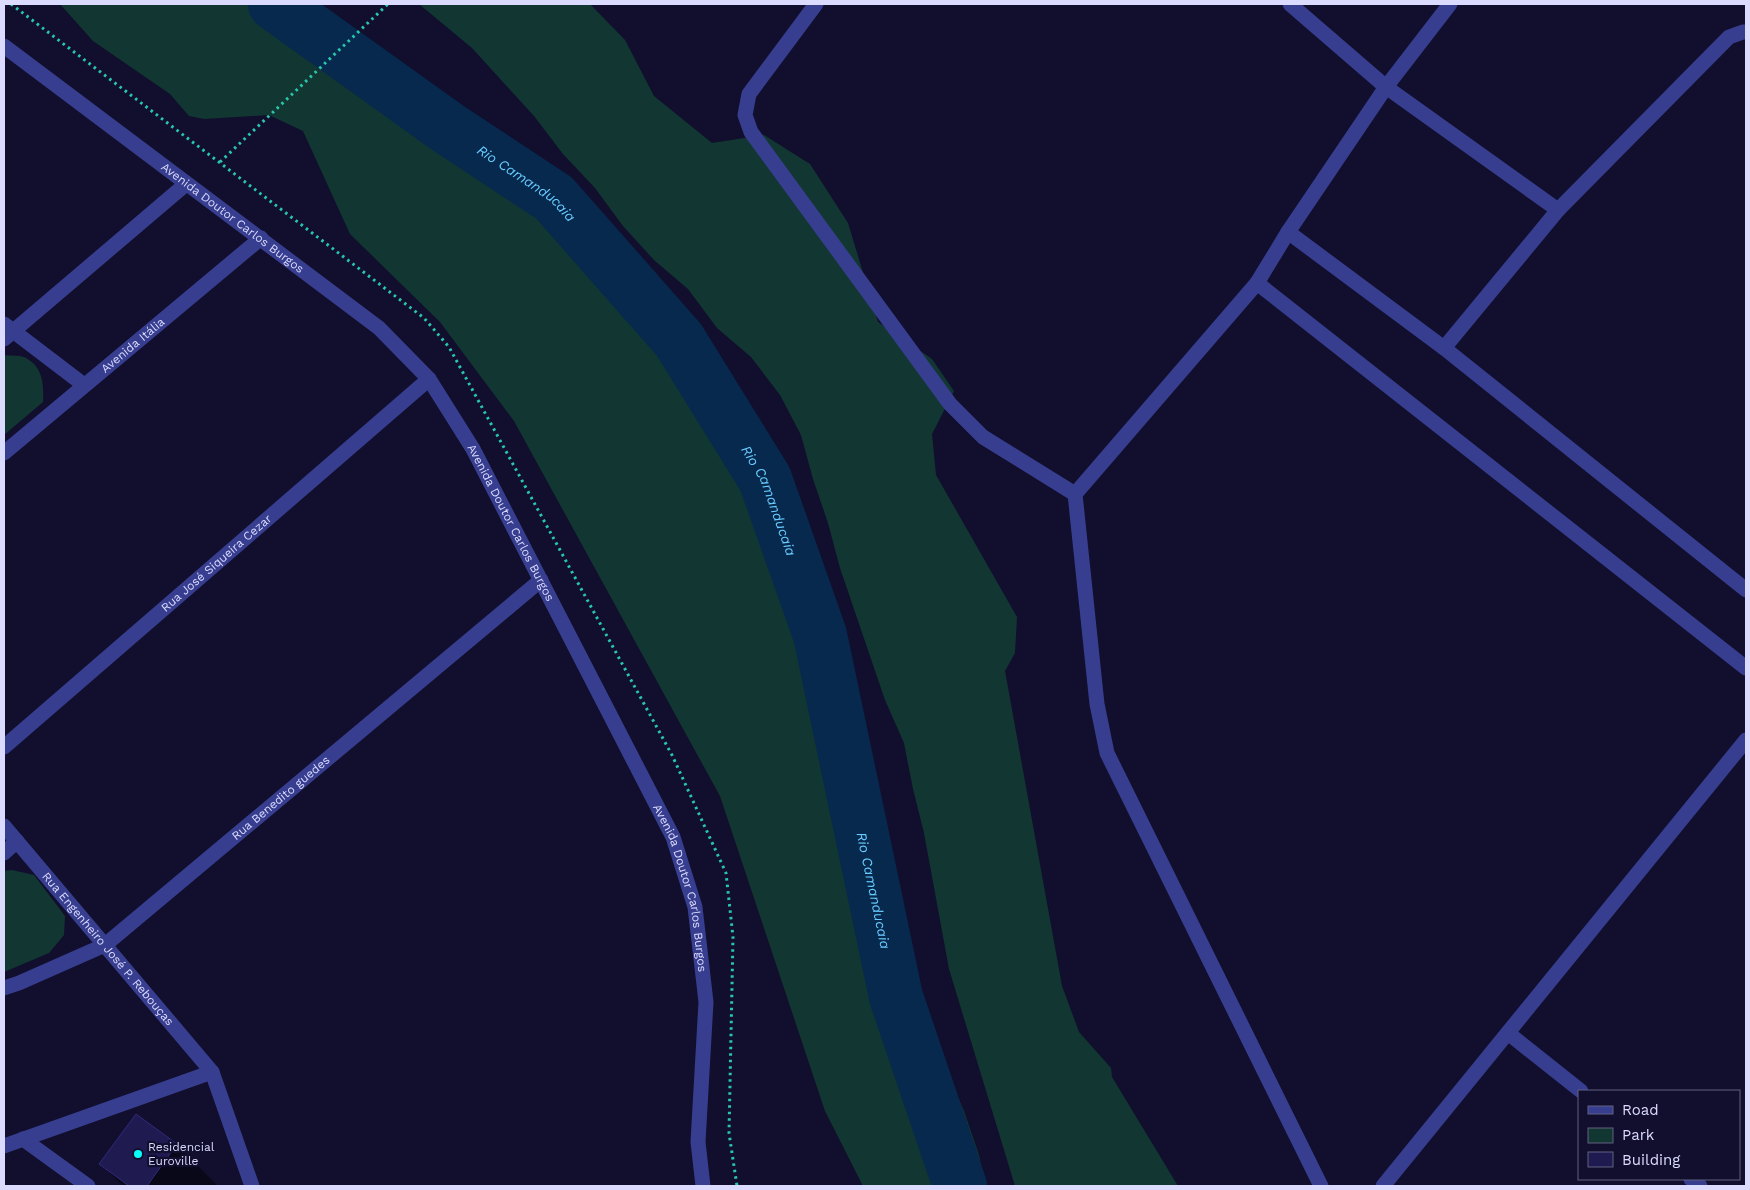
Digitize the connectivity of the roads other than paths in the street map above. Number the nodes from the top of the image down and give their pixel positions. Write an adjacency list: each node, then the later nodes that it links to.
1 (816, 4): 17 (street)
2 (1290, 4): 6 (street)
3 (1450, 4): 6 (street)
4 (1746, 32): 8 (street)
5 (4, 46): 7 (street, Avenida Doutor Carlos Burgos)
6 (1386, 87): 8 (street); 9 (street)
7 (186, 184): 10 (street, Avenida Doutor Carlos Burgos); 12 (street)
8 (1558, 210): 13 (street)
9 (1288, 232): 11 (street); 13 (street)
10 (261, 238): 14 (street, Avenida Doutor Carlos Burgos); 15 (street, Avenida Itália)
11 (1257, 283): 17 (street); 20 (street)
12 (7, 331): 15 (street)
13 (1444, 348): 19 (street)
14 (429, 378): 18 (street, Avenida Doutor Carlos Burgos); 22 (street, Rua José Siqueira Cezar)
15 (84, 384): 16 (street, Avenida Itália)
16 (4, 452)
17 (1075, 494): 36 (street)
18 (541, 580): 26 (street, Rua Benedito guedes); 35 (street, Avenida Doutor Carlos Burgos)
19 (1746, 590)
20 (1746, 668)
21 (1746, 740): 28 (street)
22 (4, 747)
23 (4, 826): 24 (street, Rua Engenheiro José P. Rebouças)
24 (17, 841): 25 (street); 26 (street, Rua Engenheiro José P. Rebouças)
25 (4, 853)
26 (106, 945): 27 (street, Rua Benedito guedes); 29 (street, Rua Engenheiro José P. Rebouças)
27 (4, 988)
28 (1508, 1033): 30 (street); 37 (street)
29 (212, 1072): 31 (street); 34 (street)
30 (1580, 1090)
31 (23, 1139): 32 (street); 33 (street)
32 (4, 1146)
33 (88, 1186)
34 (252, 1186)
35 (703, 1186)
36 (1320, 1186)
37 (1383, 1186)

